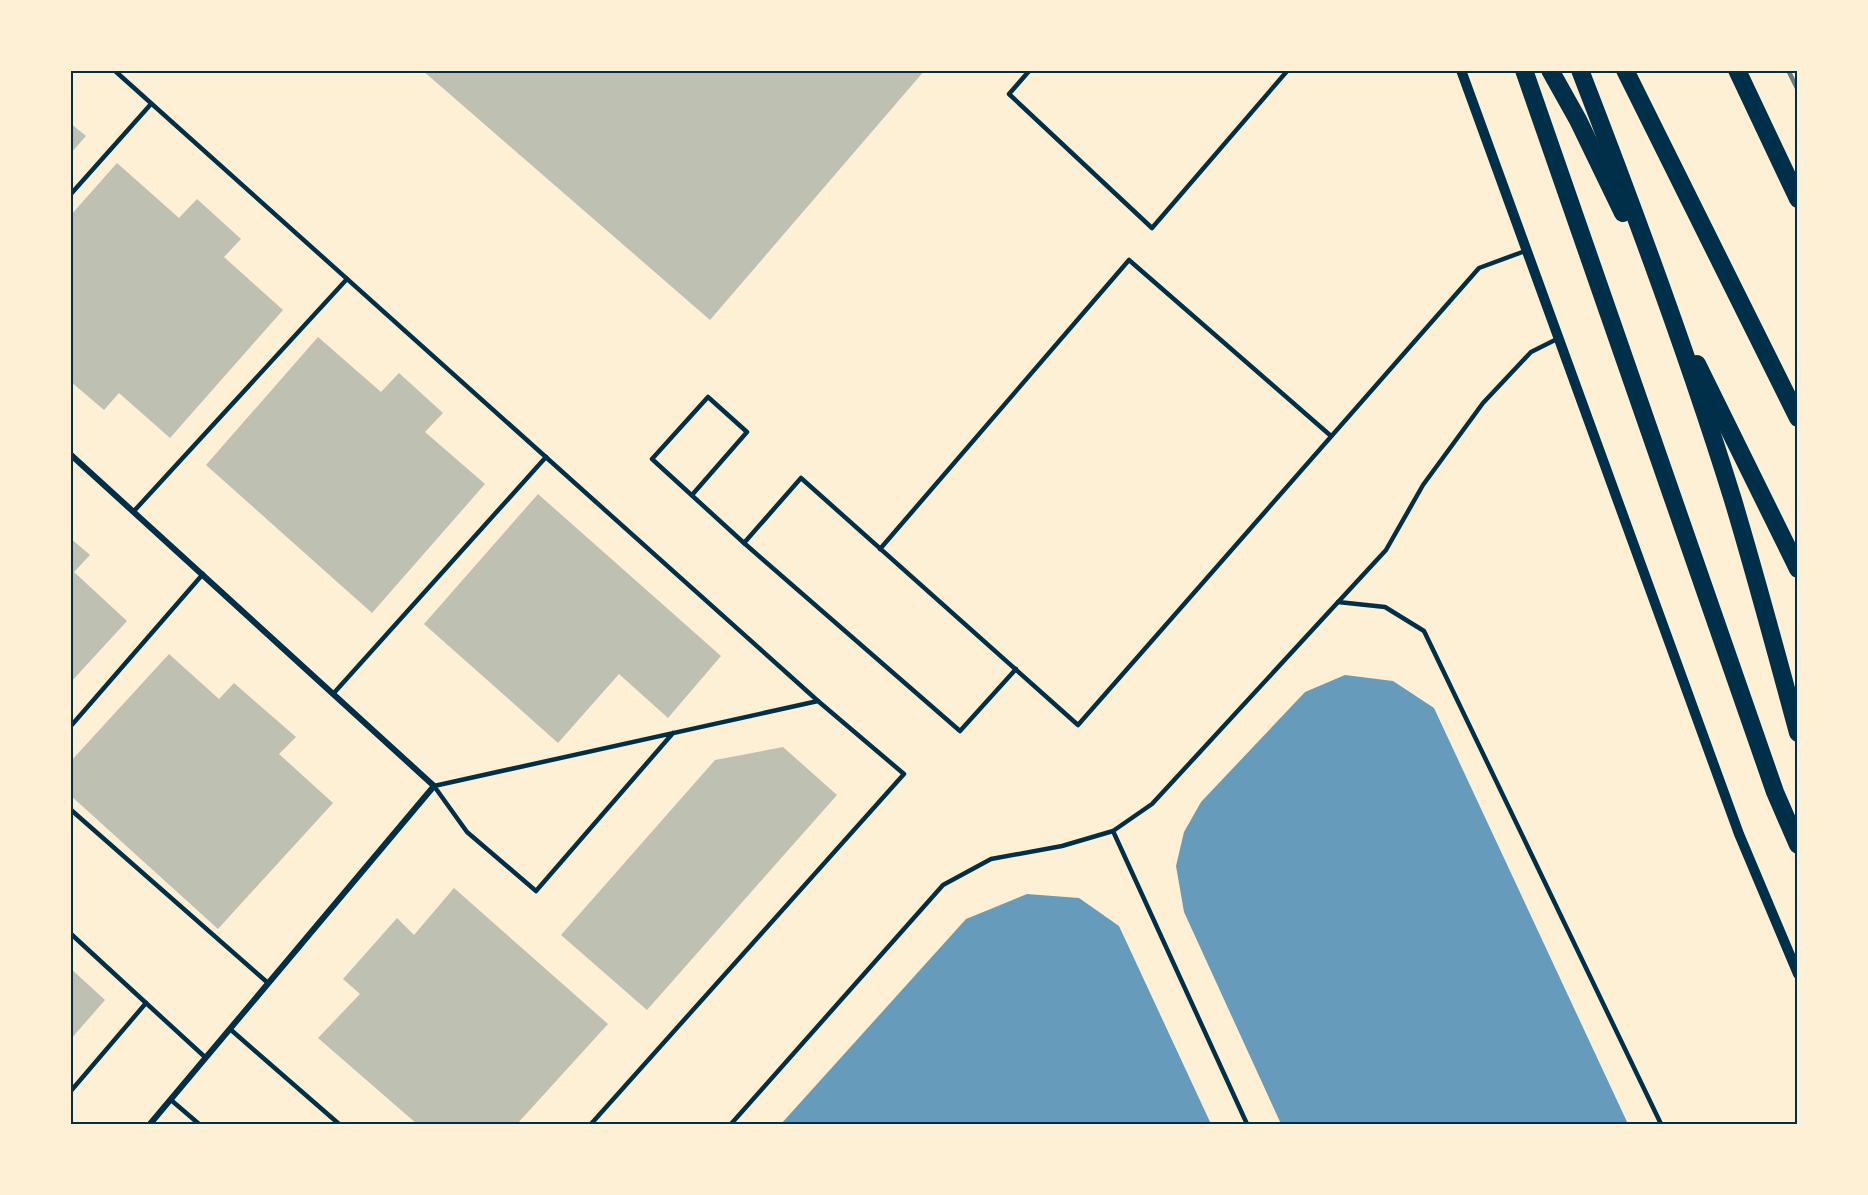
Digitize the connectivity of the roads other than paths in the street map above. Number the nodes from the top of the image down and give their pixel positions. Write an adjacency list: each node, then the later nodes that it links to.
1 (114, 70): 10 (lane)
2 (1030, 70): 3 (lane)
3 (1288, 70)
4 (1461, 70): 13 (street)
5 (1524, 70): 36 (highway)
6 (1550, 70): 24 (highway)
7 (1580, 70): 32 (highway)
8 (1625, 70): 16 (highway)
9 (1737, 70): 12 (highway)
10 (151, 104): 11 (lane); 14 (lane)
11 (70, 195)
12 (1797, 199)
13 (1527, 250): 15 (street); 17 (lane)
14 (346, 279): 19 (lane); 21 (lane)
15 (1559, 338): 26 (lane); 38 (street)
16 (1797, 418)
17 (1331, 436): 23 (lane); 27 (lane)
18 (70, 454): 21 (street)
19 (546, 457): 28 (lane); 29 (lane)
20 (692, 495): 20 (lane); 22 (lane)
21 (134, 512): 25 (street)
22 (744, 543): 23 (lane); 27 (lane)
23 (880, 549): 27 (lane)
24 (1797, 569)
25 (203, 574): 28 (street); 30 (lane)
26 (1338, 602): 35 (lane); 51 (lane)
27 (1016, 669)
28 (333, 694): 33 (street)
29 (818, 701): 31 (lane); 48 (lane)
30 (70, 727)
31 (673, 733): 33 (lane); 33 (lane)
32 (1797, 733)
33 (434, 786): 39 (street)
34 (70, 809): 39 (lane)
35 (1113, 831): 49 (lane); 50 (lane)
36 (1797, 845)
37 (70, 933): 40 (lane)
38 (1797, 974)
39 (268, 983): 41 (street)
40 (146, 1004): 42 (lane); 43 (lane)
41 (230, 1029): 42 (street); 47 (lane)
42 (206, 1058): 44 (street)
43 (70, 1092)
44 (171, 1100): 45 (street); 46 (lane)
45 (150, 1125)
46 (199, 1125)
47 (339, 1125)
48 (591, 1125)
49 (731, 1125)
50 (1247, 1125)
51 (1661, 1125)

